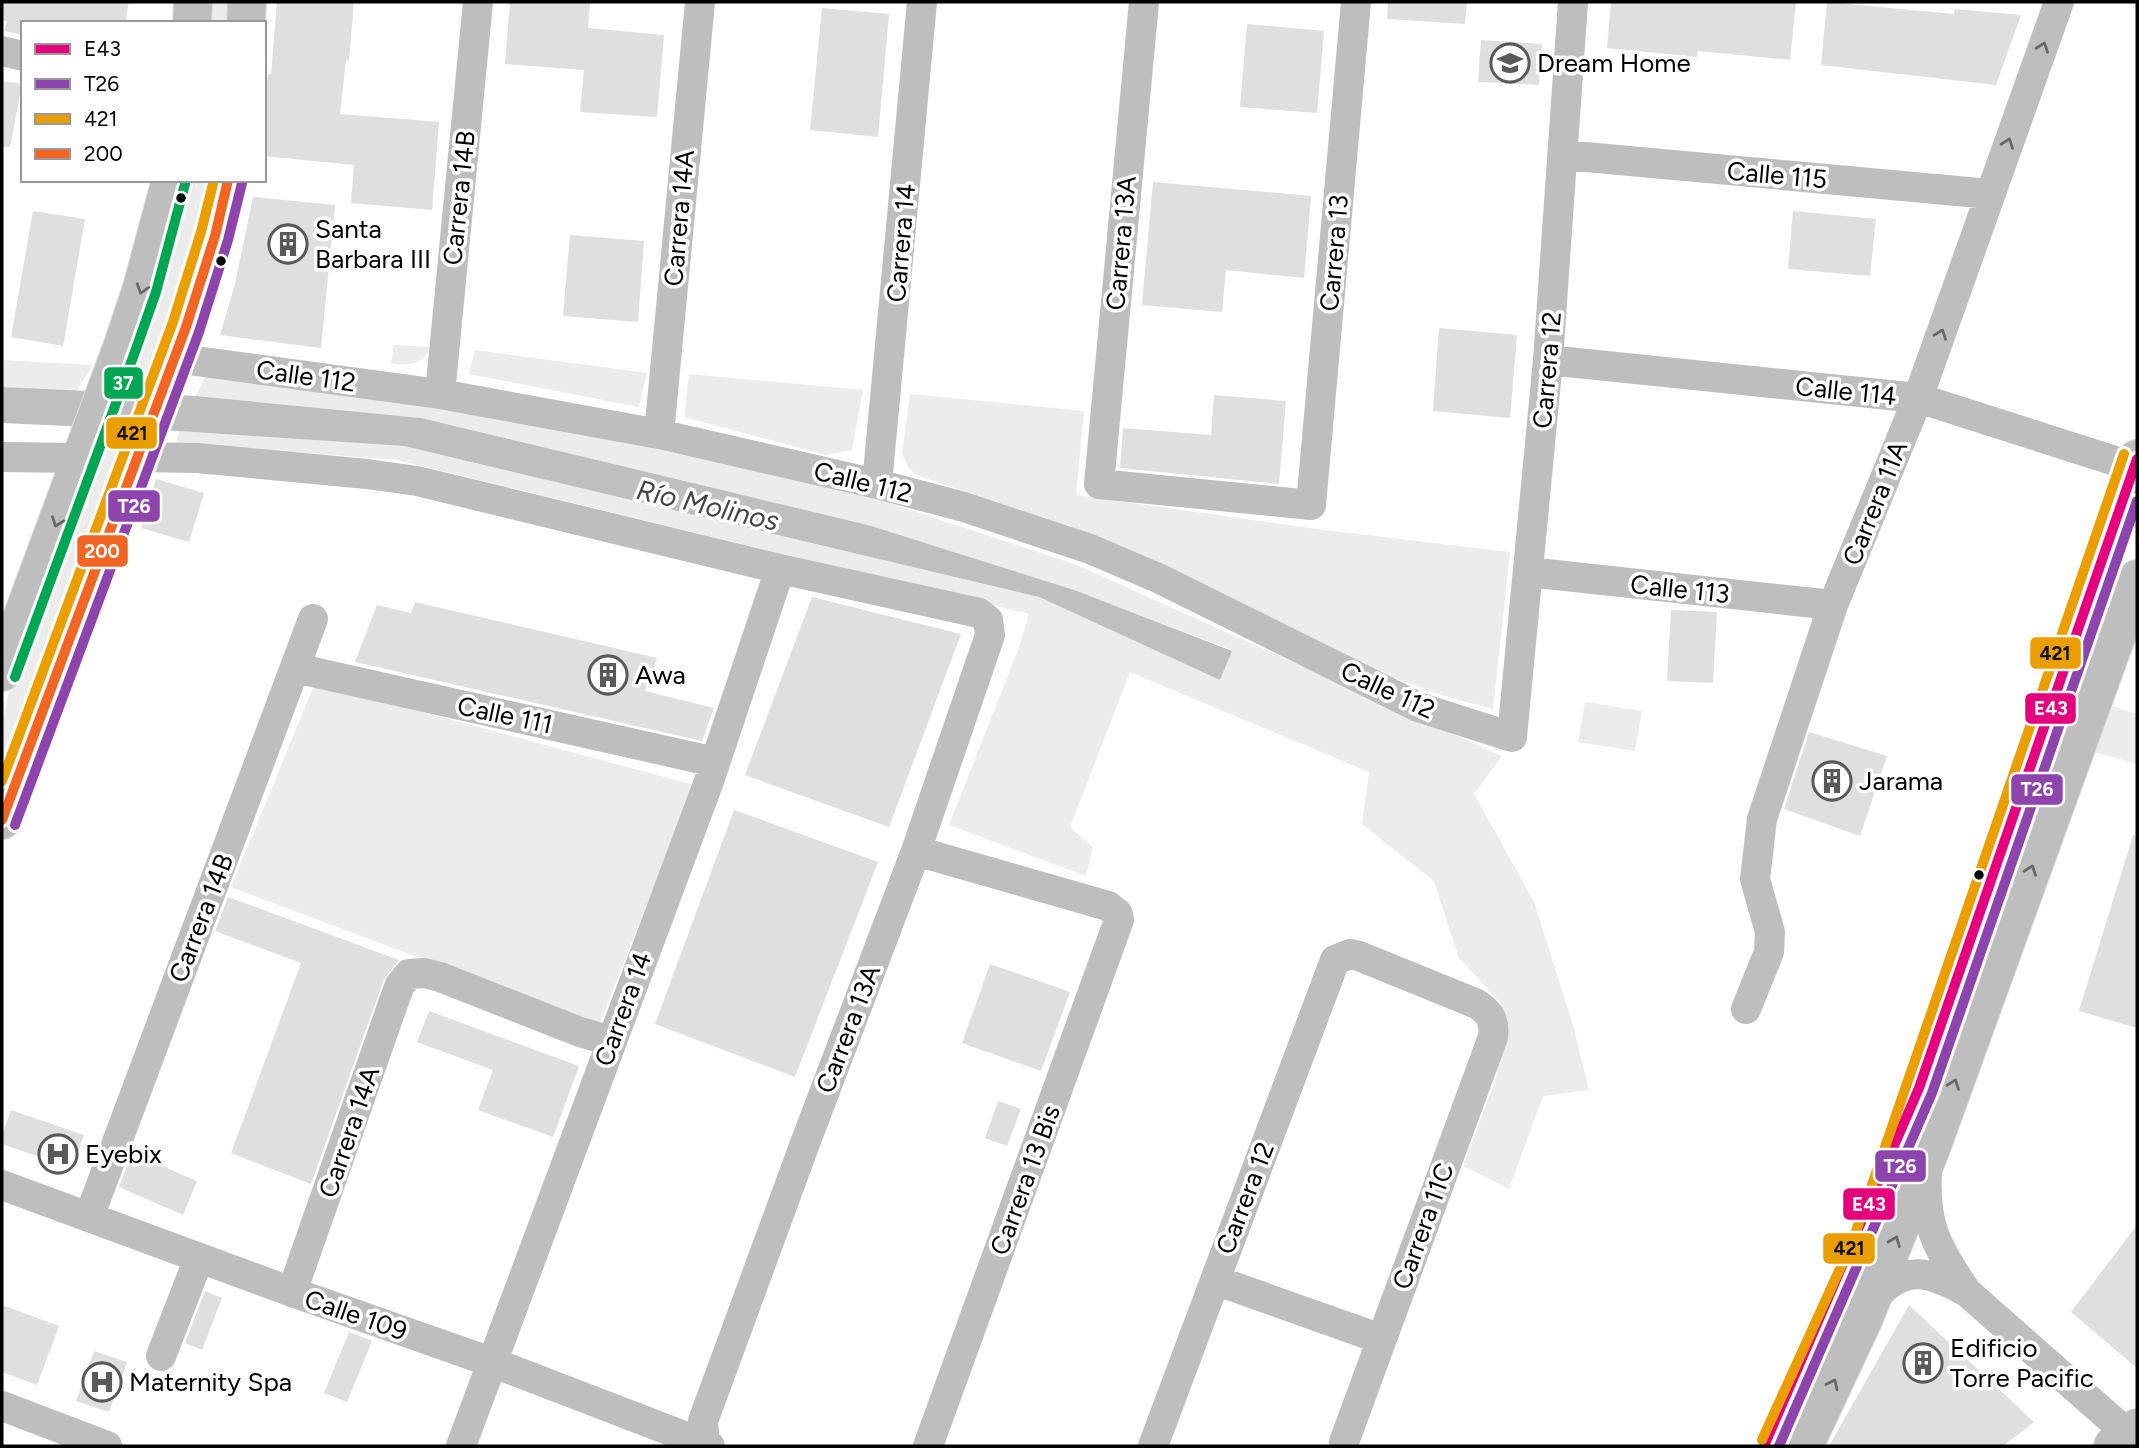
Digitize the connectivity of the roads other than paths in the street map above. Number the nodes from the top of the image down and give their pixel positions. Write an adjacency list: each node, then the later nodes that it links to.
1 (193, 2): 10 (main road)
2 (247, 2): 11 (main road)
3 (478, 2): 20 (street, Carrera 14B)
4 (700, 2): 22 (street, Carrera 14A)
5 (922, 2): 27 (street, Carrera 14)
6 (1144, 2): 28 (street, Carrera 13A)
7 (1356, 2): 28 (street, Carrera 13)
8 (1573, 2): 14 (street, Carrera 12)
9 (2059, 2): 17 (street, Carrera 11A, one-way to 9)
10 (192, 21)
11 (246, 21)
12 (2, 51): 13 (street)
13 (21, 56)
14 (1564, 155): 17 (street, Calle 115); 18 (street, Carrera 12)
15 (170, 182): 23 (main road, one-way to 23)
16 (228, 182): 19 (main road)
17 (1990, 194): 21 (street, Carrera 11A, one-way to 17)
18 (1548, 360): 21 (street, Calle 114); 30 (street, Carrera 12)
19 (171, 365): 20 (street, Calle 112); 24 (main road)
20 (440, 394): 22 (street, Calle 112)
21 (1918, 398): 26 (street, Calle 114); 32 (street, Carrera 11A)
22 (659, 434): 27 (street, Calle 112)
23 (86, 445): 25 (street); 35 (main road, one-way to 35)
24 (141, 446): 29 (street); 36 (main road)
25 (2, 457)
26 (2136, 463): 45 (main road)
27 (877, 484): 37 (street, Calle 112)
28 (1311, 505)
29 (780, 569): 38 (street, Carrera 14); 41 (street, Carrera 13A)
30 (1528, 572): 32 (street, Calle 113); 37 (street, Carrera 12)
31 (2136, 587): 46 (main road, one-way to 31)
32 (1833, 605): 43 (street, Carrera 11A)
33 (313, 619): 34 (street, Carrera 14B)
34 (295, 668): 38 (street, Calle 111); 48 (street, Carrera 14B)
35 (2, 672)
36 (40, 718): 39 (main road); 40 (main road)
37 (1512, 737)
38 (715, 762): 44 (street, Carrera 14)
39 (2, 791)
40 (2, 820)
41 (916, 851): 59 (street, Carrera 13A); 63 (street, Carrera 13 Bis)
42 (1343, 956): 50 (street, Carrera 12); 54 (street, Carrera 11C)
43 (1746, 1009)
44 (611, 1041): 51 (street, Carrera 14A); 56 (street, Carrera 14)
45 (1919, 1088): 65 (main road); 66 (main road)
46 (1931, 1148): 52 (street); 53 (main road, one-way to 46)
47 (2, 1185): 48 (street, Calle 109)
48 (89, 1217): 49 (street, Calle 109)
49 (199, 1258): 51 (street, Calle 109); 55 (street)
50 (1215, 1280): 54 (street); 64 (street, Carrera 12)
51 (292, 1292): 56 (street, Calle 109)
52 (1968, 1293): 53 (street); 58 (street)
53 (1867, 1311): 67 (main road, one-way to 53)
54 (1381, 1339): 60 (street, Carrera 11C)
55 (161, 1356)
56 (494, 1363): 59 (street, Calle 109); 62 (street, Carrera 14)
57 (2, 1406): 61 (street)
58 (2126, 1436)
59 (697, 1440)
60 (1344, 1442)
61 (88, 1443)
62 (461, 1446)
63 (928, 1446)
64 (1153, 1446)
65 (1764, 1446)
66 (1775, 1446)
67 (1804, 1446)

